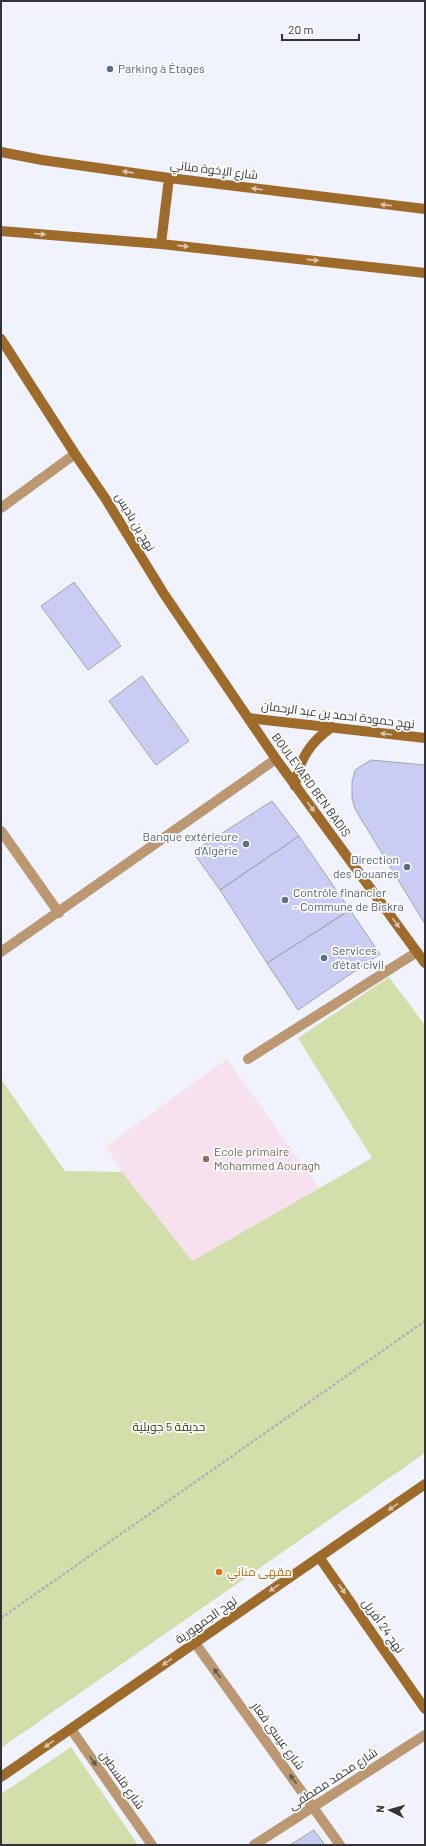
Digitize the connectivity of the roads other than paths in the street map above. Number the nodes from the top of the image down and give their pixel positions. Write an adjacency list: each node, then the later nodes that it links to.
1 (1, 152): 2 (main road, شارع الإخوة مناني, one-way to 1)
2 (168, 178): 3 (main road, شارع الإخوة مناني, one-way to 2); 5 (main road)
3 (425, 209)
4 (1, 231): 5 (main road, one-way to 5)
5 (161, 244): 6 (main road, one-way to 6)
6 (425, 273)
7 (1, 339): 8 (main road, نهج بن باديس)
8 (75, 454): 9 (street); 10 (main road, نهج بن باديس)
9 (1, 508)
10 (248, 718): 11 (main road, نهج حمودة احمد بن عبد الرحمان); 13 (main road, BOULEVARD BEN BADIS)
11 (332, 727): 12 (main road, نهج حمودة احمد بن عبد الرحمان, one-way to 11); 14 (main road)
12 (425, 738)
13 (276, 759): 14 (main road, BOULEVARD BEN BADIS); 16 (street)
14 (295, 786): 18 (main road, BOULEVARD BEN BADIS, one-way to 18)
15 (1, 831): 16 (street)
16 (58, 913): 17 (street)
17 (1, 952)
18 (417, 952): 19 (main road, BOULEVARD BEN BADIS); 20 (street)
19 (425, 963)
20 (248, 1059)
21 (425, 1484): 22 (main road, نهج الجمهورية, one-way to 22)
22 (319, 1557): 23 (main road, نهج الجمهورية, one-way to 23); 24 (main road, نهج 24 أفريل, one-way to 24)
23 (195, 1643): 25 (main road, نهج الجمهورية, one-way to 25); 28 (street, شارع عيسى قعار, one-way to 23)
24 (425, 1709)
25 (71, 1729): 27 (main road, نهج الجمهورية, one-way to 27); 29 (street, شارع فلسطين, one-way to 29)
26 (425, 1735): 28 (street, شارع محمد مصطفى)
27 (1, 1777)
28 (313, 1808): 30 (street, شارع محمد مصطفى); 31 (street, شارع عيسى قعار)
29 (152, 1845)
30 (254, 1845)
31 (340, 1845)

